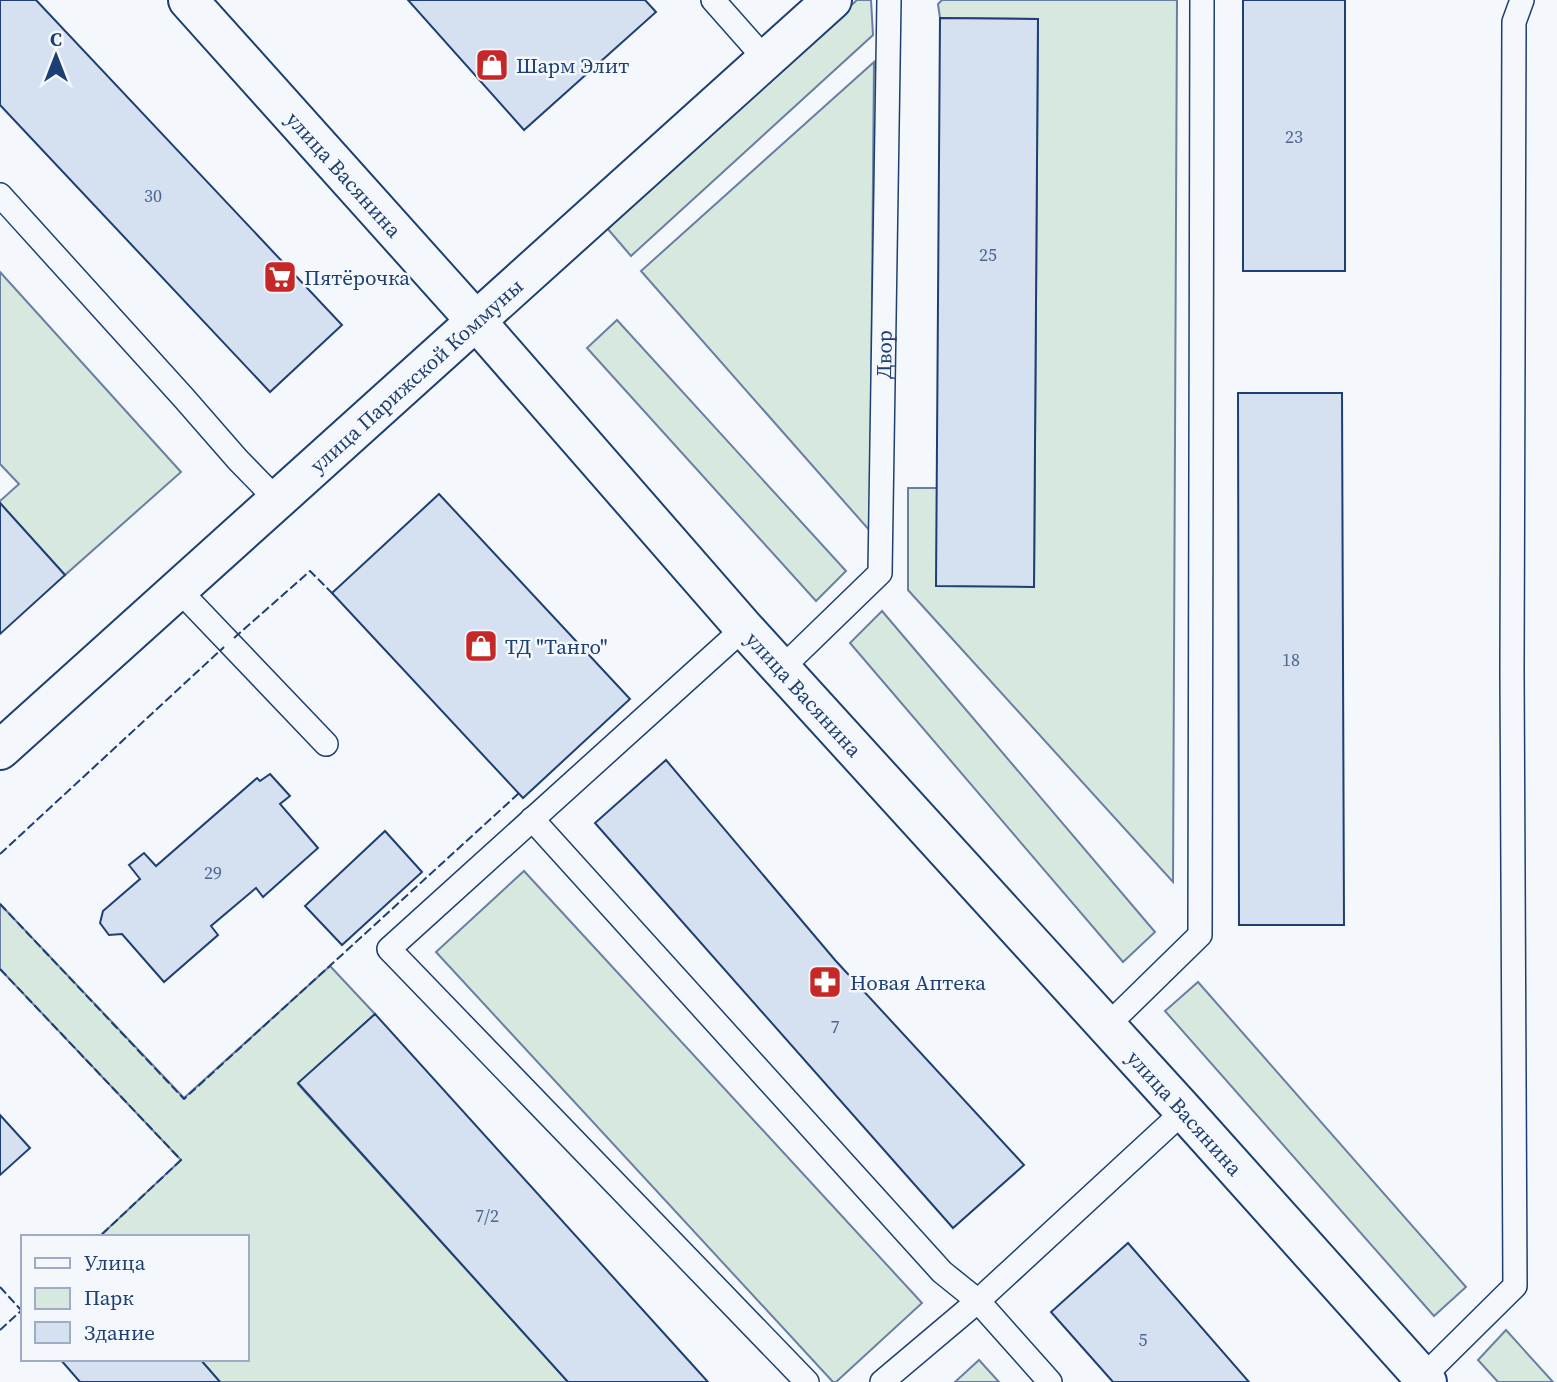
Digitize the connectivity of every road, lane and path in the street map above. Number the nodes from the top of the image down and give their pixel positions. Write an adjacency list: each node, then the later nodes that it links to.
1 (188, 0): 9 (street, улица Васянина)
2 (713, 0): 7 (lane)
3 (832, 0): 7 (street, улица Парижской Коммуны)
4 (889, 0): 13 (lane, Двор)
5 (1202, 0): 17 (lane)
6 (1522, 0): 20 (lane)
7 (766, 60): 9 (street, улица Парижской Коммуны)
8 (0, 195): 10 (lane)
9 (476, 321): 10 (street, улица Парижской Коммуны); 12 (street, улица Васянина)
10 (277, 500): 11 (street, улица Парижской Коммуны)
11 (178, 589): 14 (lane); 15 (street, улица Парижской Коммуны)
12 (744, 628): 13 (street, улица Васянина); 16 (lane)
13 (782, 668): 17 (street, улица Васянина)
14 (326, 744)
15 (0, 750)
16 (532, 818): 19 (lane); 21 (lane)
17 (1107, 1027): 18 (street, улица Васянина)
18 (1184, 1111): 19 (lane); 20 (street, улица Васянина)
19 (978, 1301): 22 (lane); 23 (lane)
20 (1425, 1380)
21 (807, 1382)
22 (882, 1382)
23 (1050, 1382)

